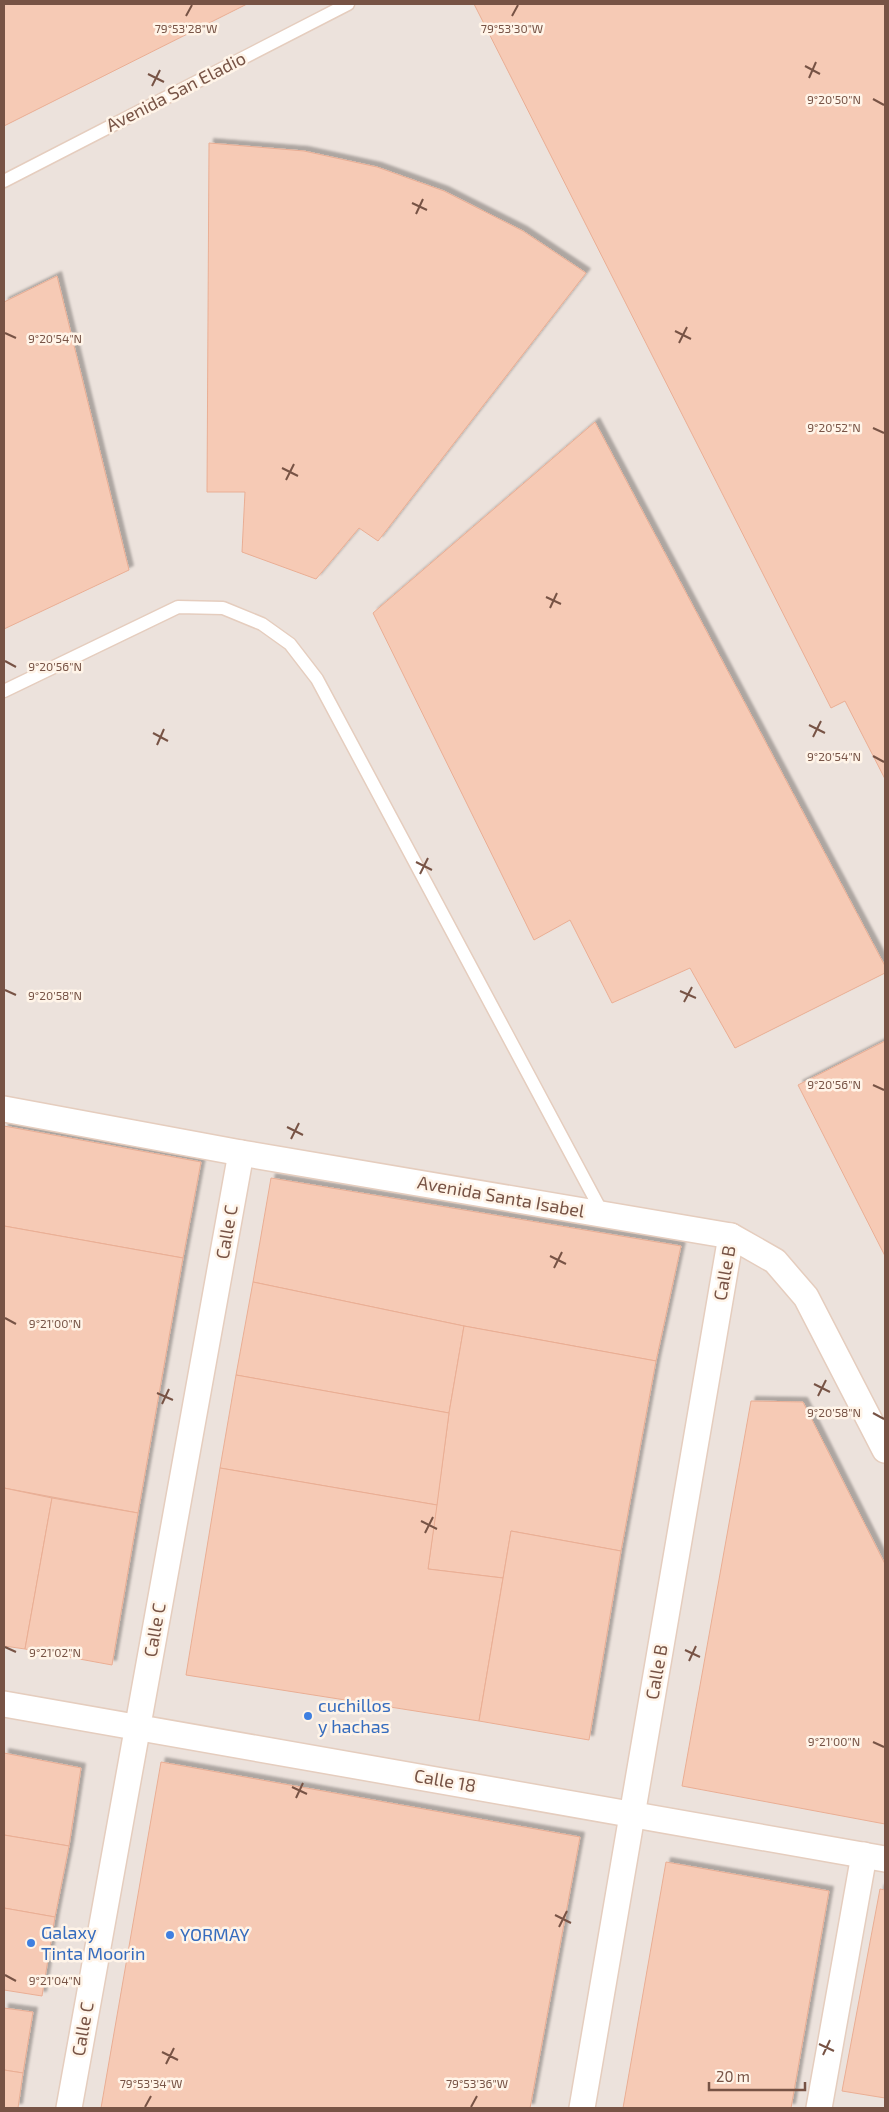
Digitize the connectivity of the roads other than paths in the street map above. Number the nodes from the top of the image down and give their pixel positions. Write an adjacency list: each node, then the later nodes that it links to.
1 (348, 4): 2 (lane, Avenida San Eladio)
2 (4, 181)
3 (4, 691): 6 (lane)
4 (4, 1109): 5 (street, Avenida Santa Isabel)
5 (241, 1153): 6 (street, Avenida Santa Isabel); 10 (street, Calle C)
6 (603, 1214): 7 (street, Avenida Santa Isabel)
7 (731, 1236): 8 (street, Avenida Santa Isabel); 11 (street, Calle B)
8 (885, 1450)
9 (4, 1704): 10 (street, Calle 18)
10 (138, 1728): 11 (street, Calle 18); 14 (street, Calle C)
11 (632, 1814): 12 (street, Calle 18); 15 (street, Calle B)
12 (874, 1857): 13 (street)
13 (825, 2107)
14 (69, 2108)
15 (582, 2108)

